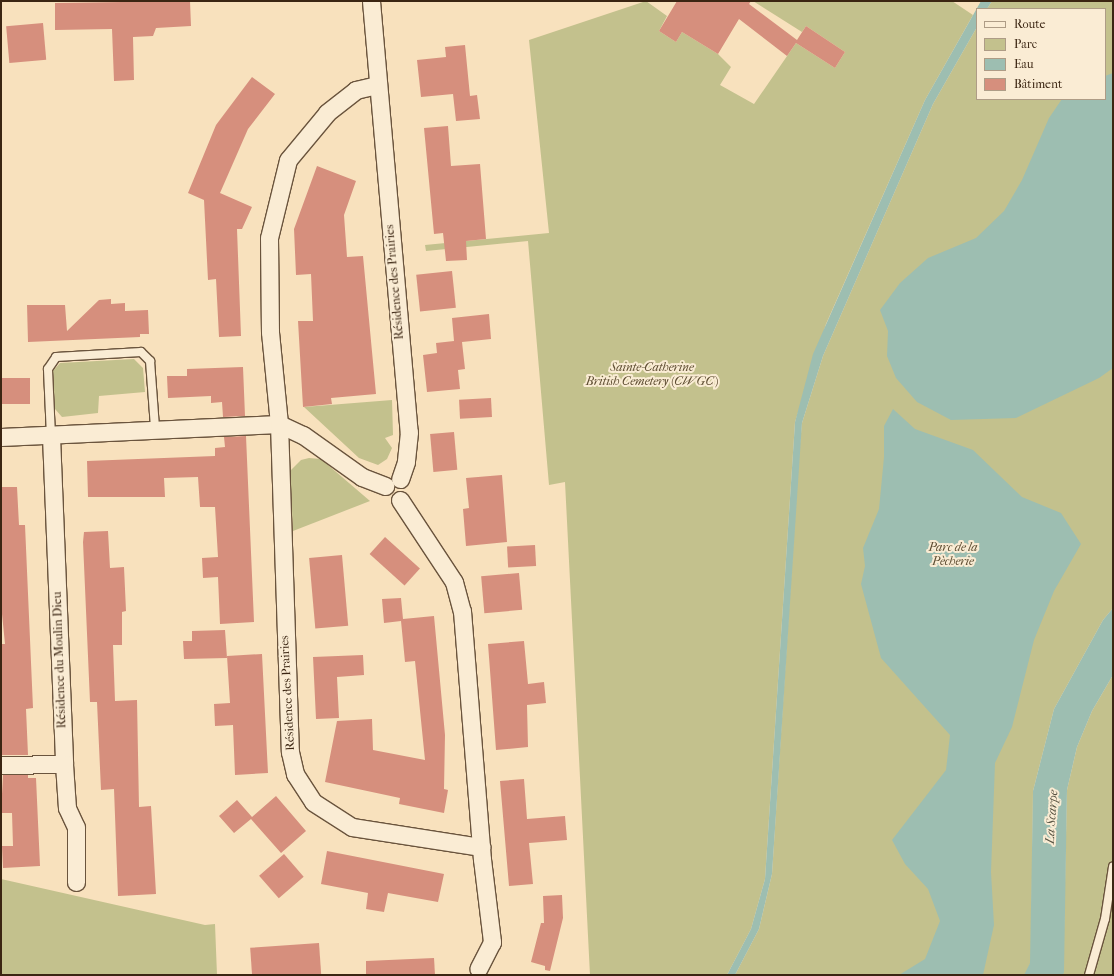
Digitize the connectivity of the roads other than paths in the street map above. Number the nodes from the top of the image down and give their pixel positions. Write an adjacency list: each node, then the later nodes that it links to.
1 (371, 1): 2 (street, Résidence des Prairies)
2 (376, 85): 3 (street, Résidence des Prairies); 7 (street, Résidence des Prairies)
3 (279, 424): 4 (street); 7 (street); 10 (street, Résidence des Prairies)
4 (155, 428): 5 (street); 5 (lane, Résidence du Moulin Dieu)
5 (51, 436): 6 (street); 8 (street, Résidence du Moulin Dieu)
6 (1, 437)
7 (393, 482): 10 (street)
8 (64, 764): 9 (street); 12 (street, Résidence du Moulin Dieu)
9 (1, 765)
10 (481, 847): 13 (street)
11 (1113, 867): 14 (lane)
12 (76, 882)
13 (478, 969)
14 (1089, 975)

